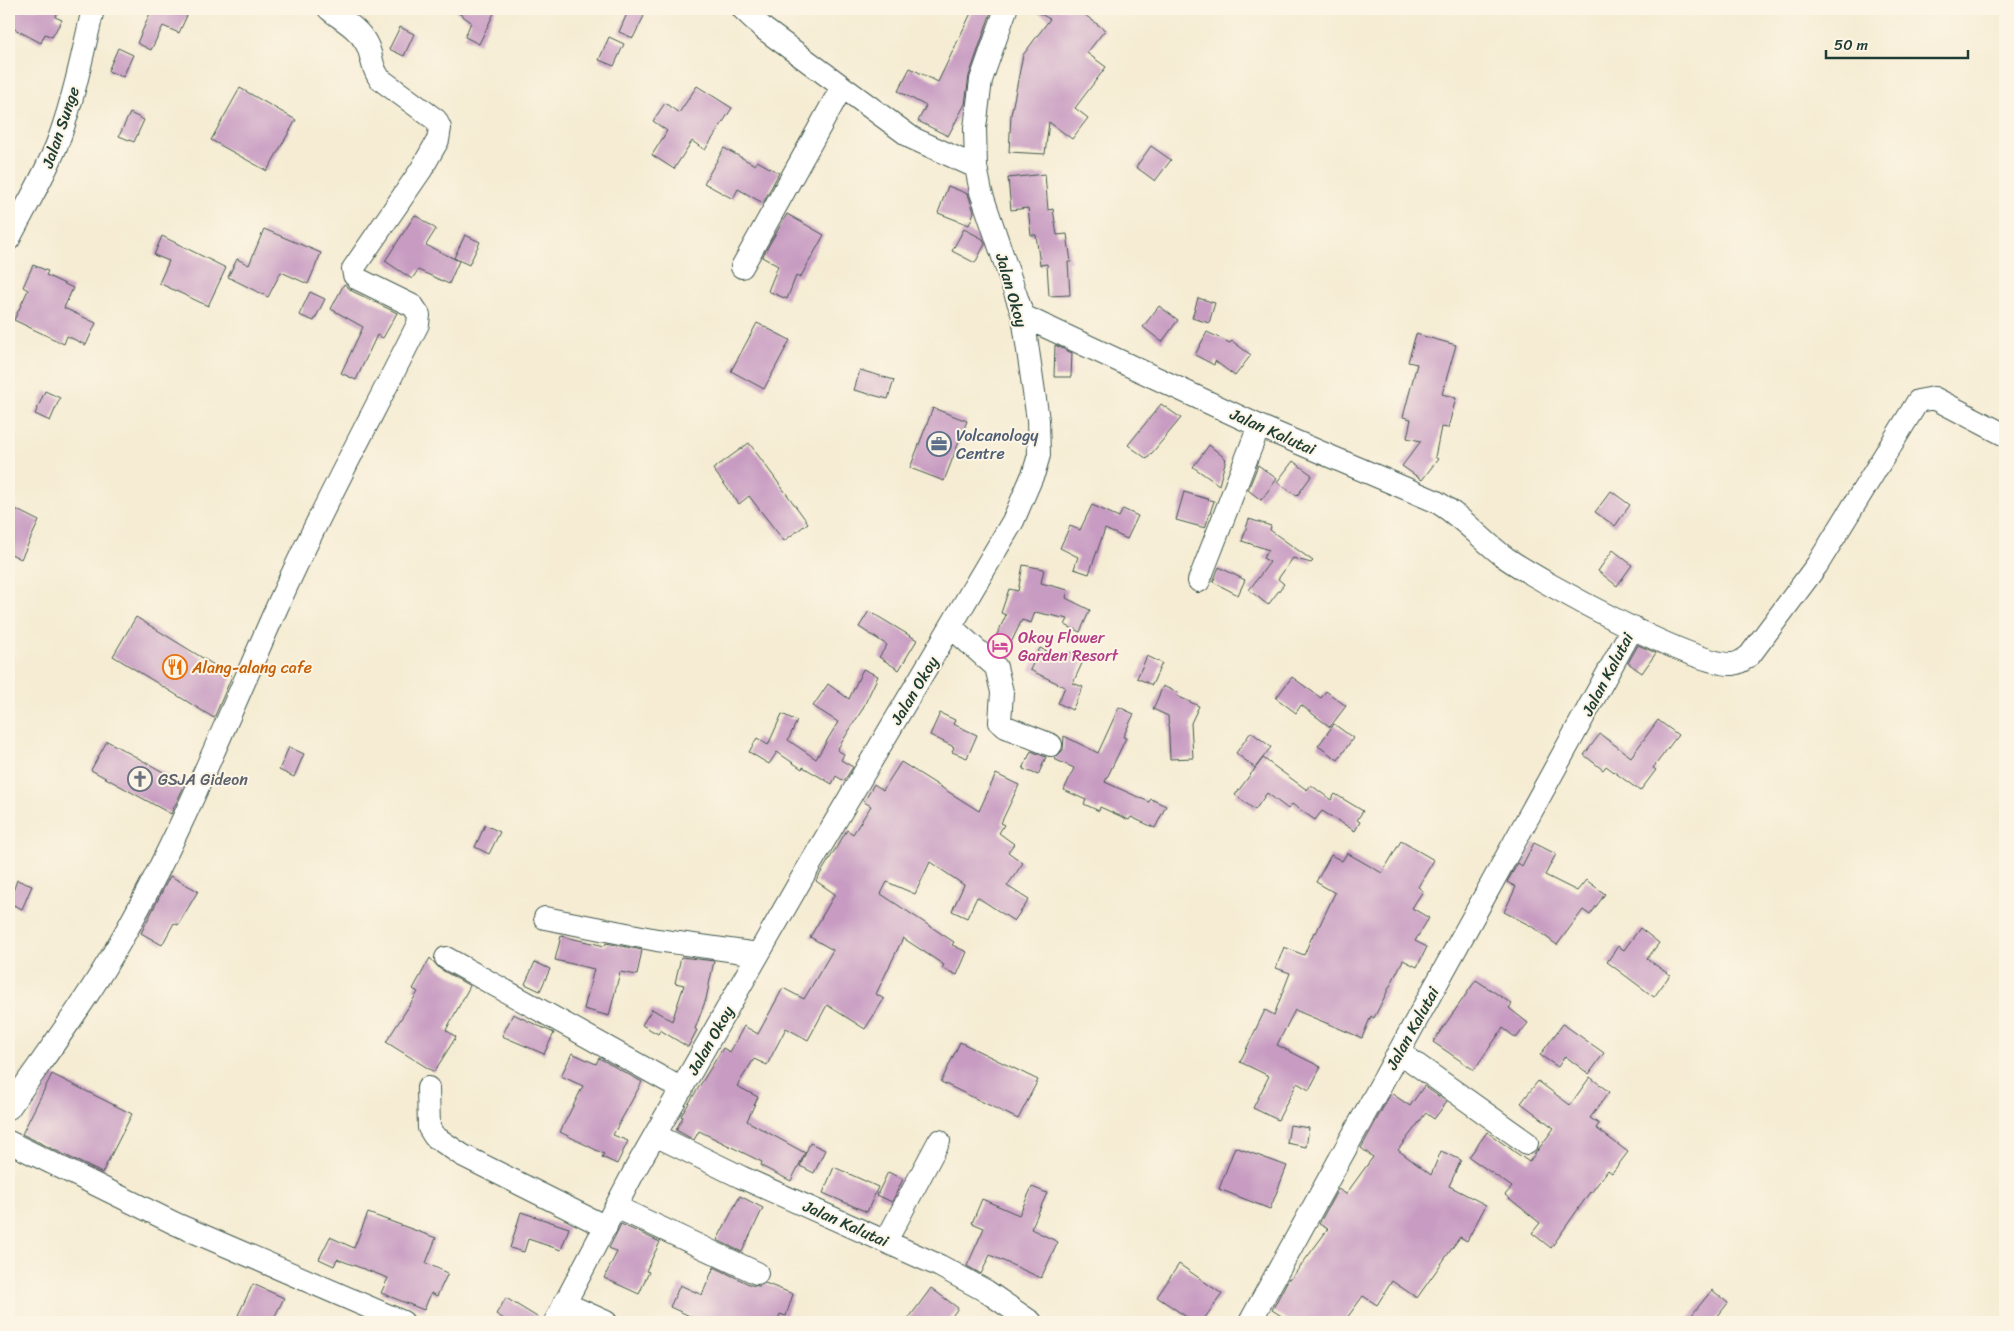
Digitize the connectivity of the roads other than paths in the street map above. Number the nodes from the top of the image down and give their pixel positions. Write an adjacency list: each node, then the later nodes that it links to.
1 (94, 9): 7 (street, Jalan Sunge)
2 (329, 9): 22 (street)
3 (743, 9): 5 (street)
4 (1006, 9): 6 (street, Jalan Okoy)
5 (842, 87): 6 (street); 8 (street)
6 (976, 167): 9 (street, Jalan Okoy)
7 (9, 239)
8 (742, 268)
9 (1023, 316): 10 (street, Jalan Kalutai); 13 (street, Jalan Okoy)
10 (1259, 426): 12 (street); 14 (street, Jalan Kalutai)
11 (2005, 435): 14 (street)
12 (1200, 581)
13 (952, 627): 15 (street); 17 (street, Jalan Okoy)
14 (1633, 627): 19 (street, Jalan Kalutai)
15 (1051, 745)
16 (546, 918): 17 (street)
17 (758, 954): 21 (street, Jalan Okoy)
18 (446, 958): 21 (street)
19 (1399, 1052): 26 (street); 35 (street, Jalan Kalutai)
20 (428, 1088): 28 (street)
21 (682, 1089): 23 (street, Jalan Okoy)
22 (9, 1108)
23 (655, 1135): 27 (street, Jalan Okoy); 29 (street, Jalan Kalutai)
24 (939, 1141): 29 (street)
25 (9, 1142): 32 (street)
26 (1527, 1143)
27 (616, 1207): 28 (street, Jalan Okoy); 30 (street)
28 (606, 1227): 31 (street, Jalan Okoy)
29 (886, 1241): 34 (street, Jalan Kalutai)
30 (758, 1273)
31 (560, 1313): 33 (street)
32 (403, 1322)
33 (606, 1322)
34 (1031, 1322)
35 (1250, 1322)

